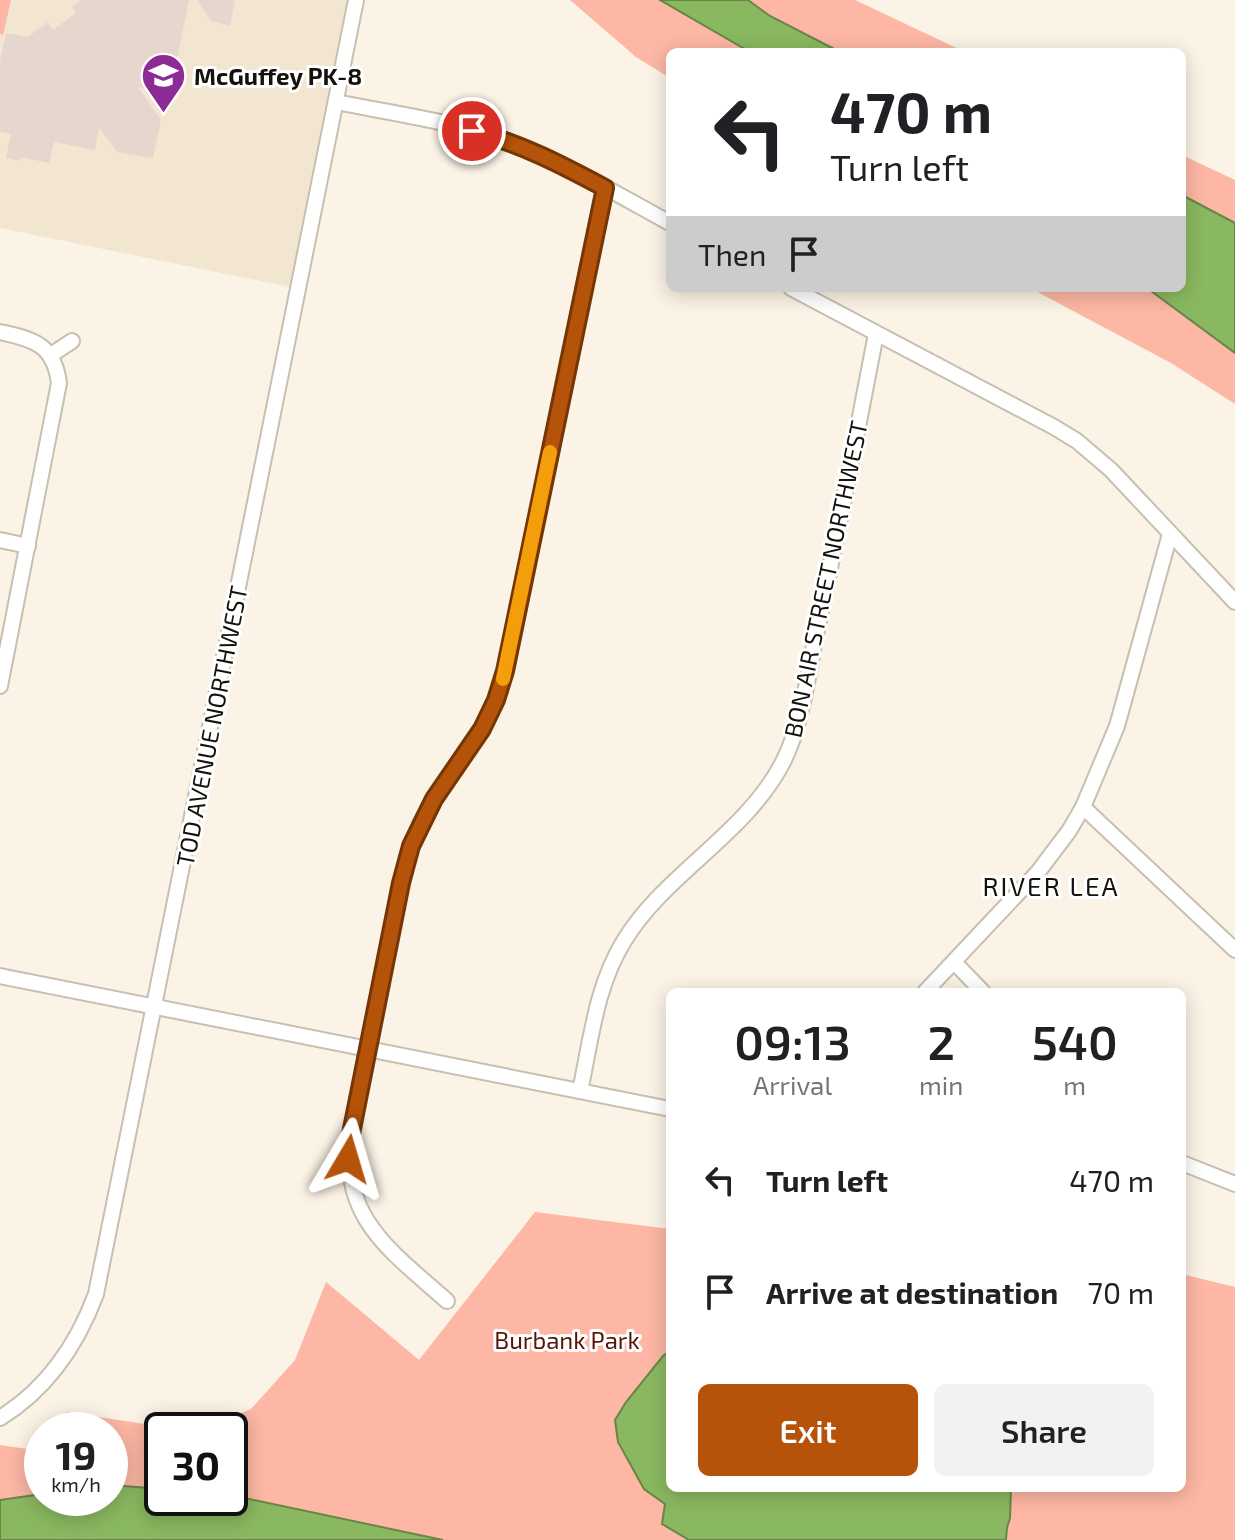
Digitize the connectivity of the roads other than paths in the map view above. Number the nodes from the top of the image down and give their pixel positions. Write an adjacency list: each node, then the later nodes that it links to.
1 (356, 0): 2 (street, TOD AVENUE NORTHWEST)
2 (336, 102): 3 (street); 21 (street, TOD AVENUE NORTHWEST)
3 (605, 188): 4 (street); 22 (street)
4 (666, 221)
5 (798, 292): 7 (street)
6 (0, 332): 9 (street)
7 (876, 334): 10 (street); 23 (street, BON AIR STREET NORTHWEST)
8 (72, 341): 9 (street)
9 (51, 355): 12 (street)
10 (1170, 534): 13 (street); 15 (street)
11 (0, 540): 12 (street)
12 (28, 546): 14 (street)
13 (1235, 602)
14 (0, 686)
15 (1083, 807): 16 (street); 17 (street)
16 (1235, 950)
17 (954, 962): 19 (street); 20 (street)
18 (0, 976): 21 (street)
19 (929, 988)
20 (979, 988)
21 (155, 1007): 22 (street); 28 (street, TOD AVENUE NORTHWEST)
22 (367, 1049): 23 (street); 27 (street)
23 (580, 1091): 24 (street)
24 (666, 1108)
25 (1186, 1165): 26 (street)
26 (1235, 1184)
27 (447, 1301)
28 (0, 1418)

